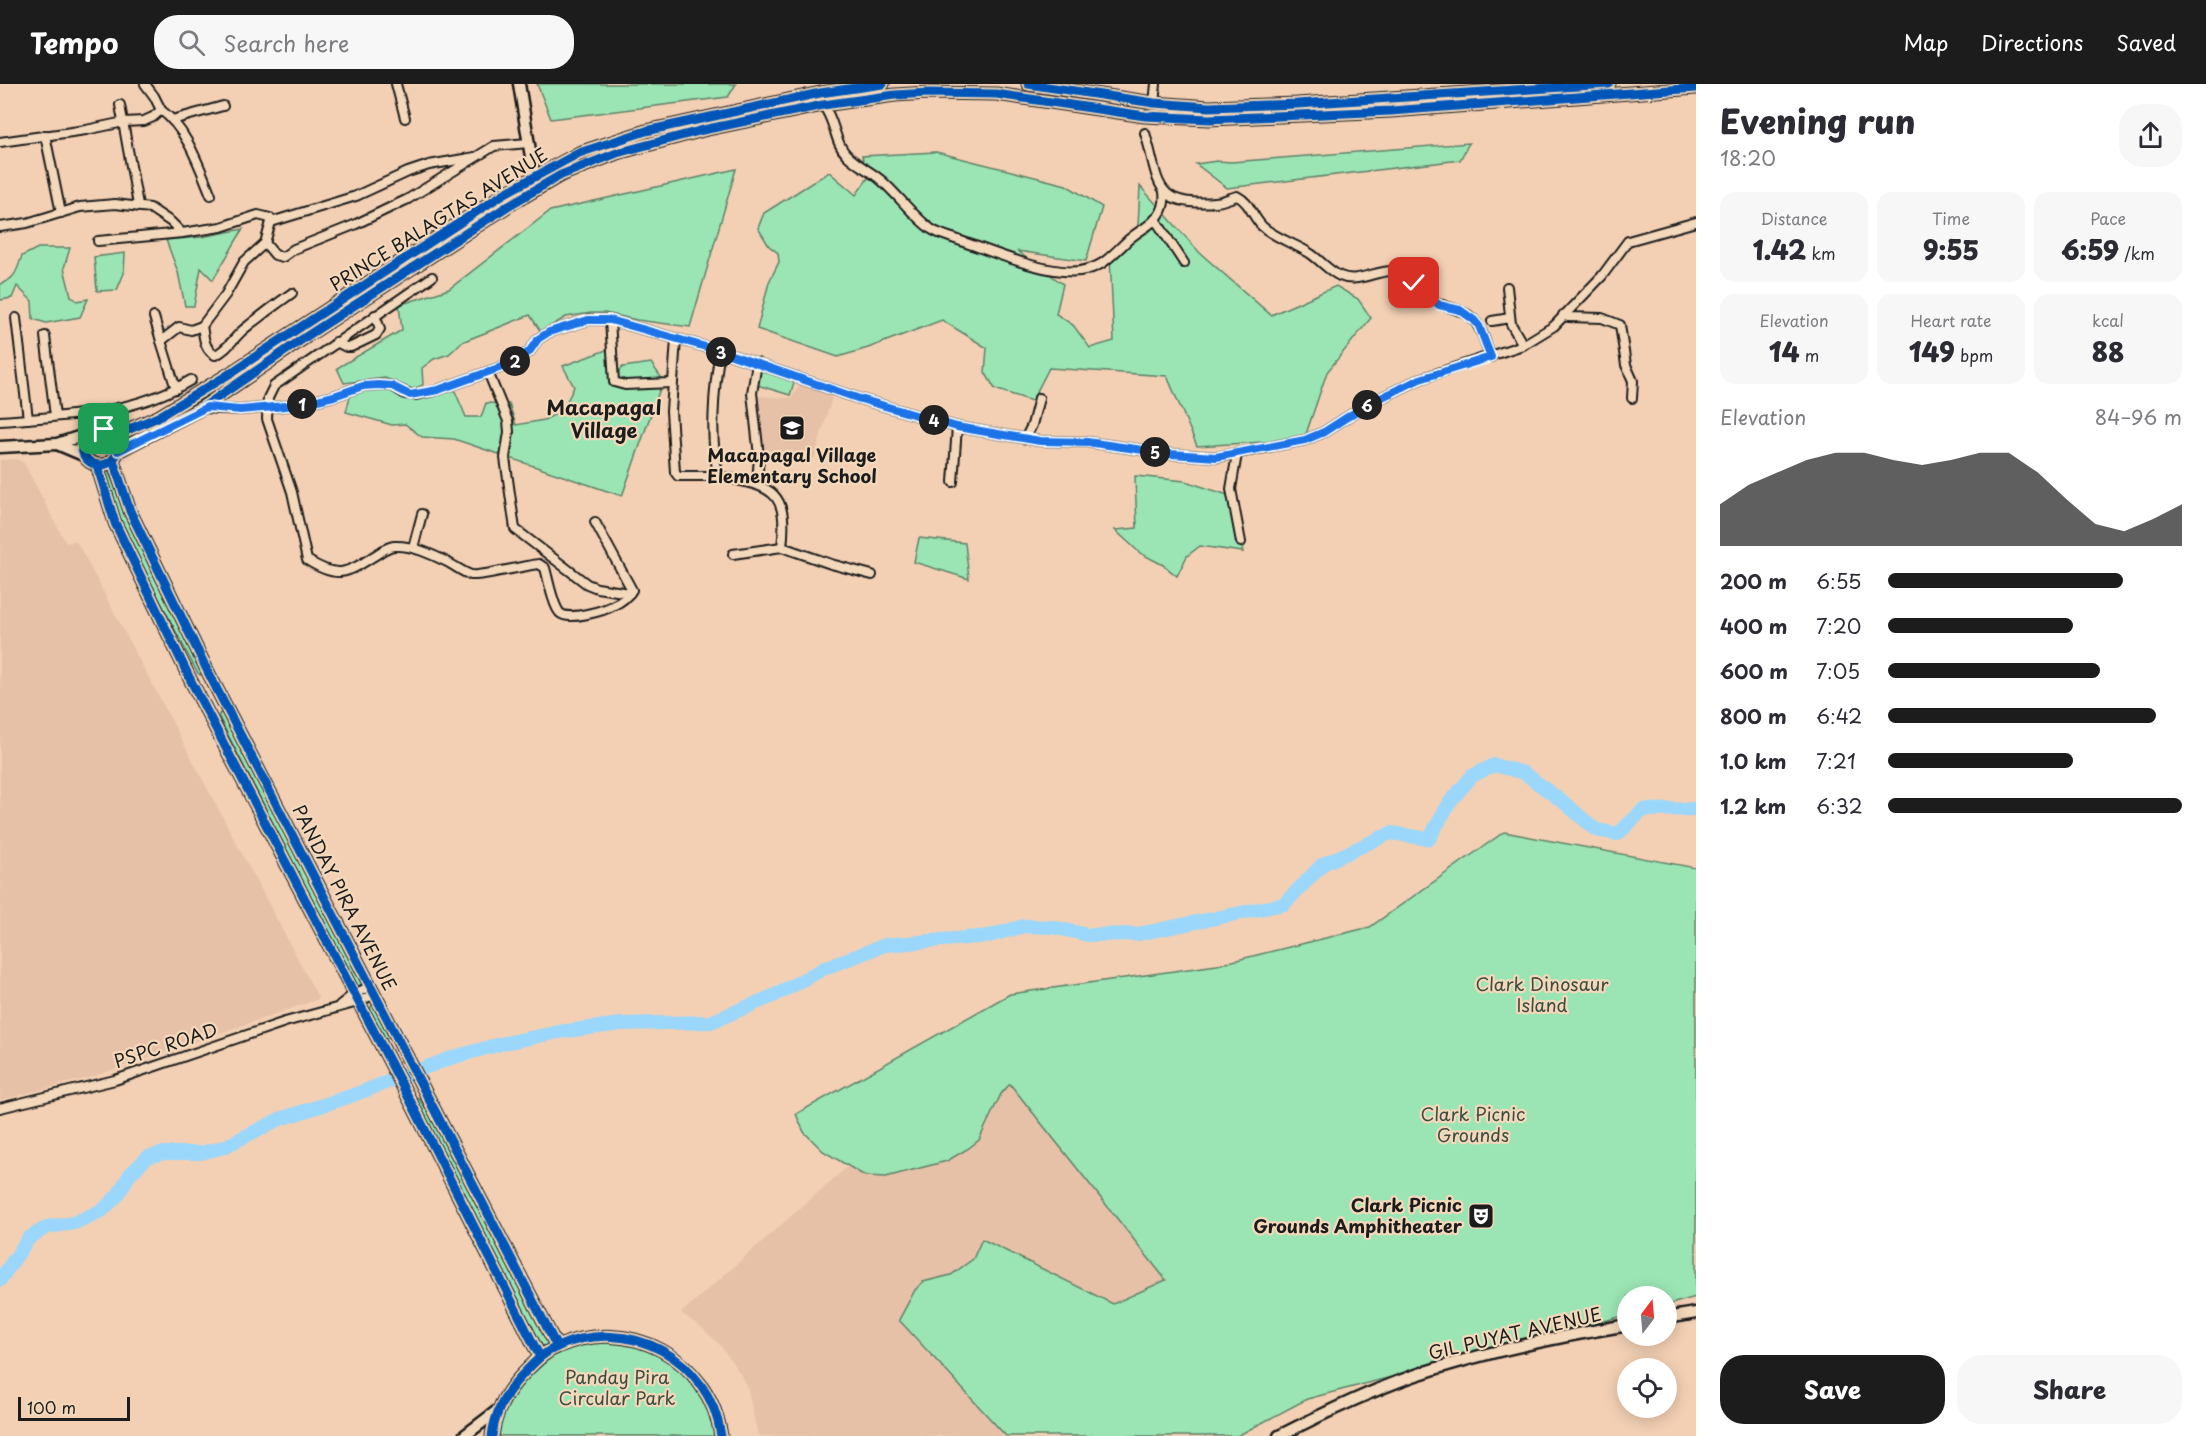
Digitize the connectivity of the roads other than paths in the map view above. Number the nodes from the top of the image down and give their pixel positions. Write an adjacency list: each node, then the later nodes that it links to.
1 (145, 84): 14 (street)
2 (396, 84): 15 (street)
3 (519, 84): 21 (main road)
4 (883, 84): 23 (main road, PRINCE BALAGTAS AVENUE)
5 (1028, 84): 10 (main road)
6 (1156, 84): 10 (street)
7 (1609, 84): 10 (main road)
8 (1696, 88): 9 (main road, PRINCE BALAGTAS AVENUE)
9 (1628, 89): 12 (main road, PRINCE BALAGTAS AVENUE)
10 (1154, 103)
11 (120, 105): 17 (street)
12 (823, 105): 24 (main road, PRINCE BALAGTAS AVENUE); 29 (street)
13 (223, 106): 16 (street)
14 (161, 110): 16 (street); 17 (street)
15 (405, 118)
16 (172, 120): 26 (street)
17 (124, 122): 19 (street); 27 (street)
18 (1145, 133): 25 (street)
19 (45, 135): 20 (street); 28 (street)
20 (0, 142)
21 (528, 143): 22 (street); 23 (main road)
22 (475, 157): 30 (street); 35 (street)
23 (534, 177): 24 (main road); 69 (main road, PRINCE BALAGTAS AVENUE)
24 (537, 189): 62 (main road, PRINCE BALAGTAS AVENUE)
25 (1164, 192): 29 (street); 54 (street)
26 (211, 195)
27 (138, 205): 28 (street); 33 (street)
28 (62, 213): 32 (street)
29 (1155, 219): 36 (street)
30 (271, 222): 33 (street); 35 (street)
31 (1696, 222): 41 (street)
32 (0, 228)
33 (182, 233): 34 (street)
34 (98, 241)
35 (265, 243): 47 (street)
36 (1184, 263)
37 (432, 277): 40 (street)
38 (1507, 287): 44 (street)
39 (292, 293): 47 (street)
40 (375, 315): 51 (street); 51 (street)
41 (1563, 315): 52 (street); 61 (street)
42 (154, 317): 50 (street)
43 (16, 318): 66 (street)
44 (1510, 318): 46 (street); 52 (street)
45 (610, 320): 49 (street); 56 (street); 58 (street)
46 (1492, 321)
47 (202, 326): 50 (street)
48 (45, 336): 65 (street)
49 (676, 339): 53 (street); 58 (street)
50 (161, 341): 59 (street)
51 (336, 342): 63 (street)
52 (1523, 345): 54 (street)
53 (720, 351): 55 (street); 78 (street)
54 (1491, 357): 74 (street)
55 (756, 363): 68 (street); 80 (street)
56 (488, 372): 63 (street); 88 (street)
57 (191, 380): 59 (street)
58 (671, 383): 78 (street)
59 (176, 389): 65 (street)
60 (1039, 398): 71 (street)
61 (1632, 398)
62 (202, 408): 63 (street); 76 (main road, PRINCE BALAGTAS AVENUE)
63 (266, 408): 85 (street)
64 (0, 411): 67 (street)
65 (55, 416): 66 (street)
66 (28, 419): 67 (street)
67 (1, 421)
68 (957, 427): 71 (street); 79 (street)
69 (109, 431): 70 (main road); 76 (main road)
70 (87, 434): 72 (main road); 75 (main road)
71 (1025, 439): 74 (street)
72 (57, 444): 73 (main road); 75 (main road)
73 (0, 447)
74 (1237, 454): 83 (street)
75 (84, 455): 77 (main road)
76 (115, 455): 77 (main road); 89 (main road, PANDAY PIRA AVENUE)
77 (97, 465): 90 (main road, PANDAY PIRA AVENUE)
78 (718, 476): 80 (street)
79 (953, 482)
80 (757, 484): 84 (street)
81 (422, 514): 85 (street)
82 (595, 522): 88 (street)
83 (1242, 542)
84 (782, 547): 86 (street); 87 (street)
85 (412, 548): 88 (street)
86 (733, 554)
87 (872, 575)
88 (630, 593)
89 (209, 674): 90 (main road); 91 (main road, PANDAY PIRA AVENUE)
90 (191, 681): 92 (main road, PANDAY PIRA AVENUE)
91 (373, 990): 92 (street, PSPC ROAD); 97 (main road, PANDAY PIRA AVENUE)
92 (356, 998): 93 (street, PSPC ROAD); 98 (main road, PANDAY PIRA AVENUE)
93 (0, 1108)
94 (1696, 1313): 95 (main road)
95 (1677, 1316)
96 (1617, 1327): 103 (main road, GIL PUYAT AVENUE)
97 (557, 1347): 98 (main road); 102 (main road)
98 (540, 1357): 99 (main road)
99 (497, 1411): 100 (main road); 101 (main road)
100 (464, 1436)
101 (492, 1436)
102 (721, 1436)
103 (1279, 1436)

